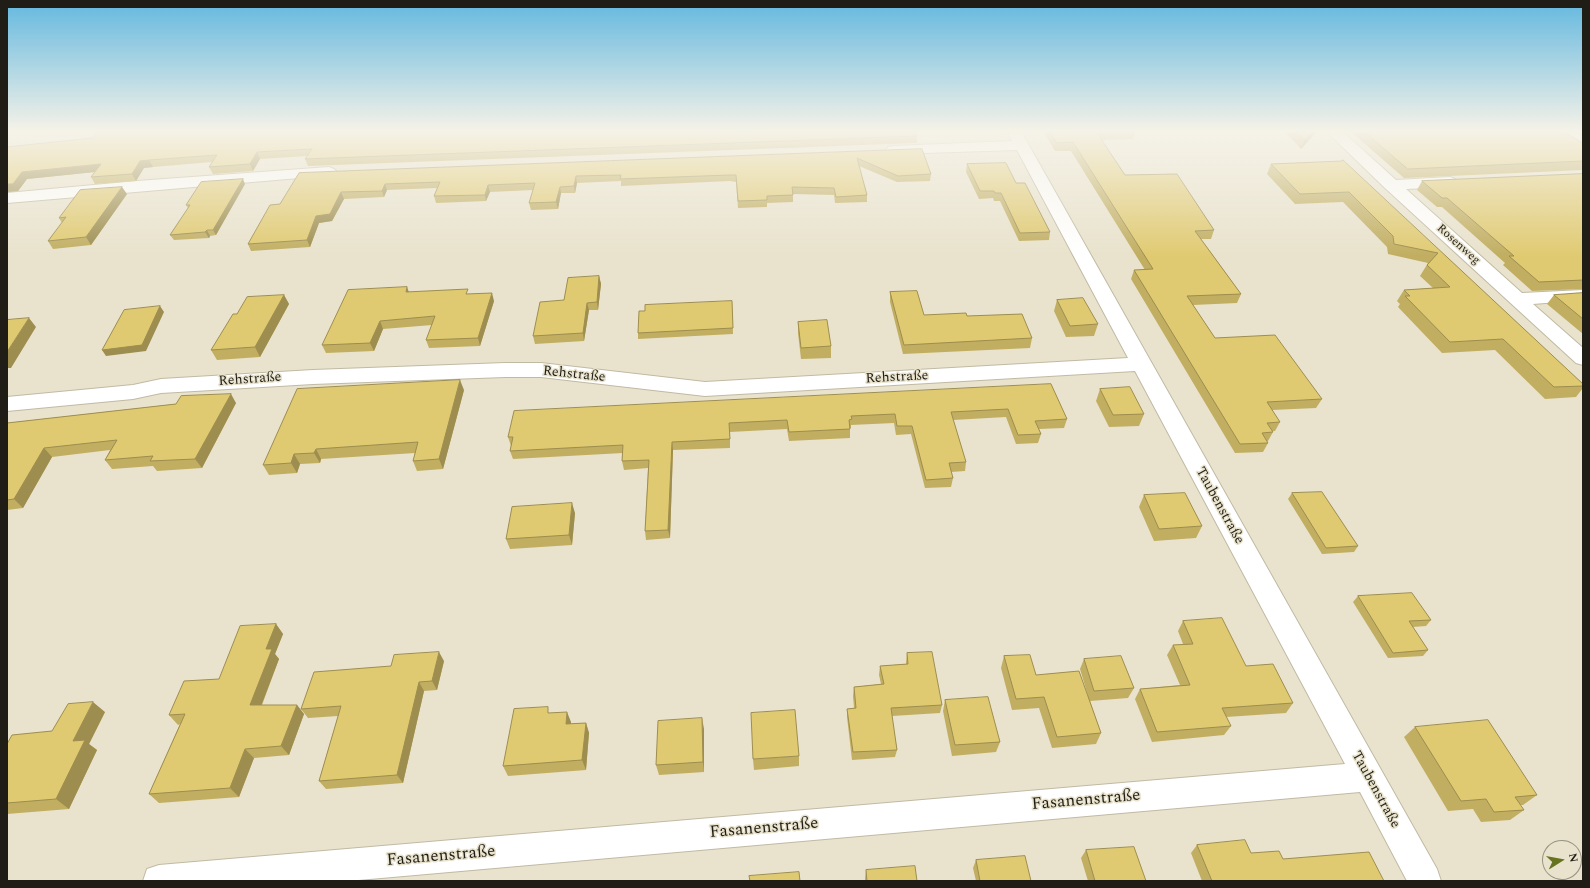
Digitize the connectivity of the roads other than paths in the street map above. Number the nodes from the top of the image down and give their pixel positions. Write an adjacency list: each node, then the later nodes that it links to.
1 (324, 172): 6 (street)
2 (1037, 172): 10 (street, Taubenstraße)
3 (1378, 172): 5 (street, Rosenweg)
4 (1468, 181): 5 (street)
5 (1391, 185): 8 (street, Rosenweg)
6 (7, 198)
7 (1583, 295): 8 (street)
8 (1517, 298): 9 (street, Rosenweg)
9 (1583, 359)
10 (1141, 364): 11 (street, Rehstraße); 12 (street, Taubenstraße)
11 (7, 404)
12 (1368, 777): 13 (street, Fasanenstraße); 14 (street, Taubenstraße)
13 (159, 881)
14 (1425, 881)

